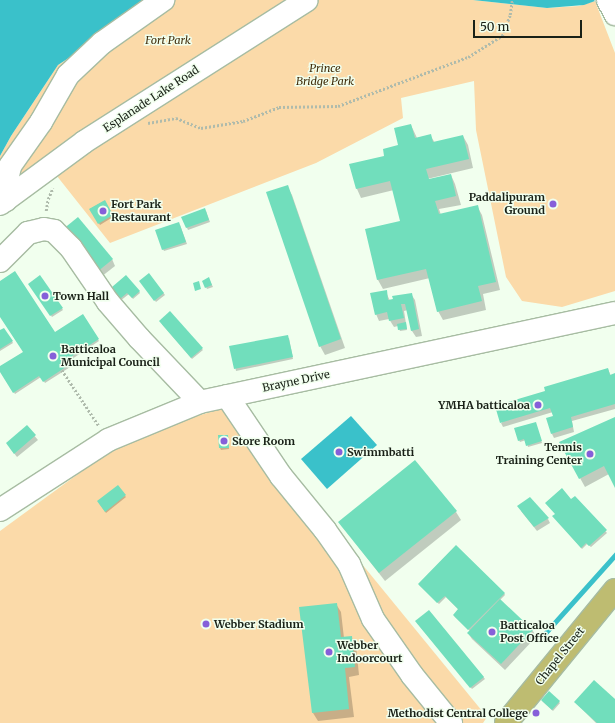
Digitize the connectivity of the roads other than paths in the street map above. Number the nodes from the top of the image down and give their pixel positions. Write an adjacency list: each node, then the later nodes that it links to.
1 (163, 0): 5 (street)
2 (307, 0): 5 (street, Esplanade Lake Road)
3 (608, 0): 4 (street)
4 (615, 14)
5 (3, 202)
6 (0, 261): 9 (street)
7 (615, 313): 8 (street, Brayne Drive)
8 (227, 396): 9 (street, Brayne Drive); 12 (street)
9 (200, 402): 10 (street, Brayne Drive)
10 (0, 510)
11 (615, 590): 13 (main road, Chapel Street)
12 (451, 723)
13 (506, 723)

